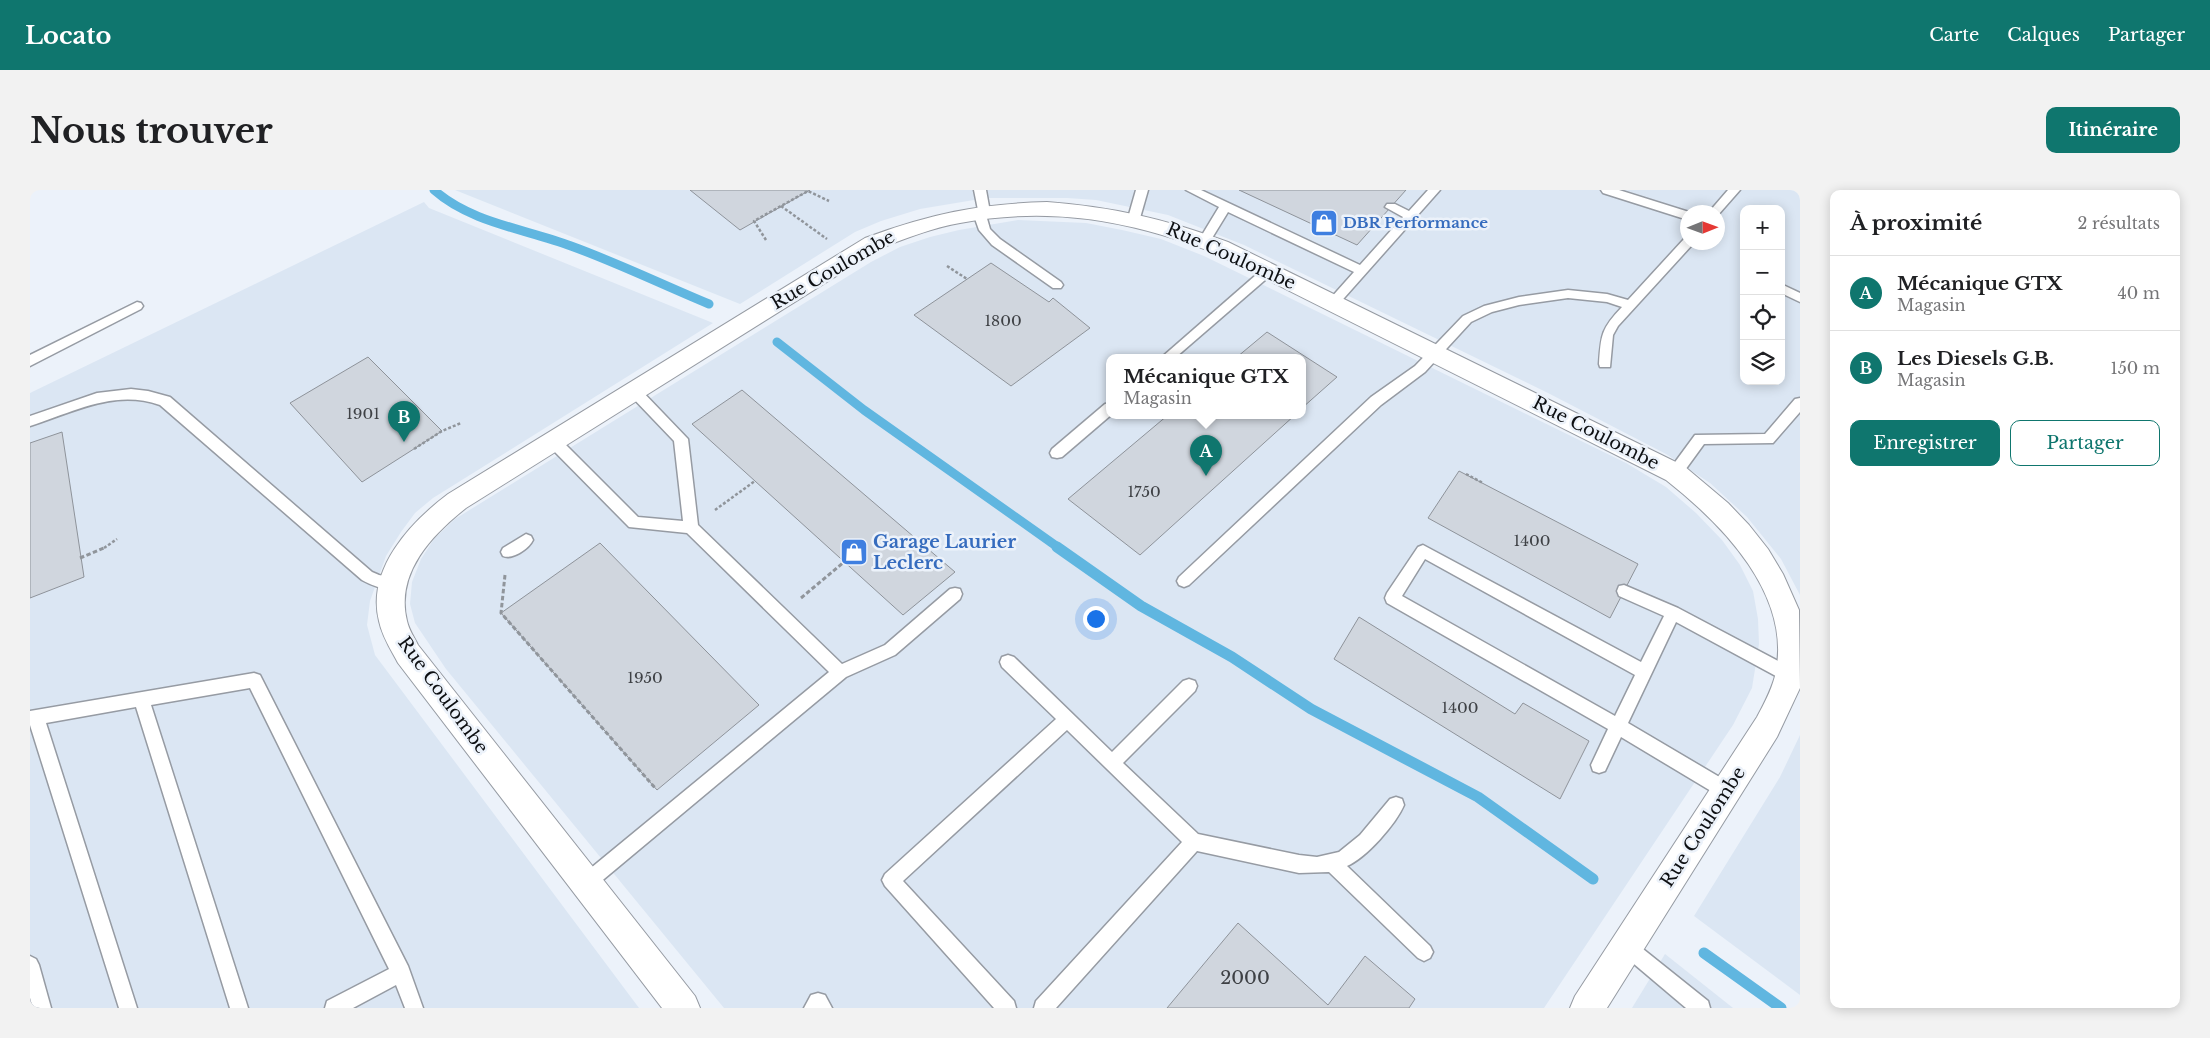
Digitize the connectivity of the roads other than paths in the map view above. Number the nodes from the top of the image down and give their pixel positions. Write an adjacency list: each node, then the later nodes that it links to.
1 (1142, 190): 12 (lane)
2 (1192, 190): 8 (lane)
3 (1434, 190): 11 (lane)
4 (1607, 190): 10 (lane)
5 (1734, 190): 7 (lane)
6 (981, 205): 12 (street, Rue Coulombe); 17 (lane); 27 (street, Rue Coulombe)
7 (1720, 205)
8 (1226, 206): 13 (lane); 15 (lane)
9 (1391, 207): 11 (lane)
10 (1680, 213)
11 (1410, 216): 15 (lane)
12 (1134, 218): 13 (street, Rue Coulombe)
13 (1205, 240): 16 (street, Rue Coulombe)
14 (1681, 250): 21 (lane)
15 (1361, 270): 20 (lane)
16 (1268, 271): 20 (street, Rue Coulombe); 24 (lane)
17 (1058, 285)
18 (1785, 290): 19 (lane)
19 (1800, 298)
20 (1333, 302): 23 (street, Rue Coulombe)
21 (1630, 305): 23 (lane); 26 (lane)
22 (137, 306): 25 (lane)
23 (1436, 353): 33 (street, Rue Coulombe); 37 (lane)
24 (1171, 354)
25 (30, 361)
26 (1604, 364)
27 (634, 391): 31 (street, Rue Coulombe); 34 (lane)
28 (1800, 404): 33 (lane)
29 (1106, 411): 32 (lane)
30 (30, 421): 38 (lane)
31 (553, 441): 34 (lane); 38 (street, Rue Coulombe)
32 (1057, 453)
33 (1675, 473): 43 (street, Rue Coulombe)
34 (691, 527): 44 (lane)
35 (526, 540): 36 (lane)
36 (508, 552)
37 (1184, 582)
38 (394, 584): 57 (street, Rue Coulombe)
39 (1624, 591): 41 (lane)
40 (955, 594): 44 (lane)
41 (1673, 613): 43 (lane); 45 (lane)
42 (1008, 662): 49 (lane)
43 (1794, 665): 53 (street, Rue Coulombe)
44 (840, 672): 57 (lane)
45 (1645, 672): 50 (lane); 50 (lane)
46 (1189, 686): 51 (lane)
47 (141, 699): 48 (lane); 61 (lane); 64 (lane)
48 (33, 718): 63 (lane)
49 (1067, 720): 51 (lane); 70 (lane)
50 (1618, 726): 52 (lane); 53 (lane)
51 (1112, 763): 55 (lane)
52 (1599, 765)
53 (1727, 791): 58 (street, Rue Coulombe)
54 (1396, 805): 56 (lane)
55 (1194, 842): 56 (lane); 71 (lane)
56 (1334, 864): 59 (lane)
57 (586, 884): 67 (street, Rue Coulombe)
58 (1626, 946): 72 (street, Rue Coulombe); 73 (lane)
59 (1424, 952)
60 (30, 965): 62 (lane)
61 (401, 973): 65 (lane); 66 (lane)
62 (42, 1008)
63 (128, 1008)
64 (239, 1008)
65 (334, 1008)
66 (414, 1008)
67 (683, 1008)
68 (813, 1008): 69 (lane)
69 (823, 1008)
70 (1007, 1008)
71 (1044, 1008)
72 (1587, 1008)
73 (1701, 1008)

